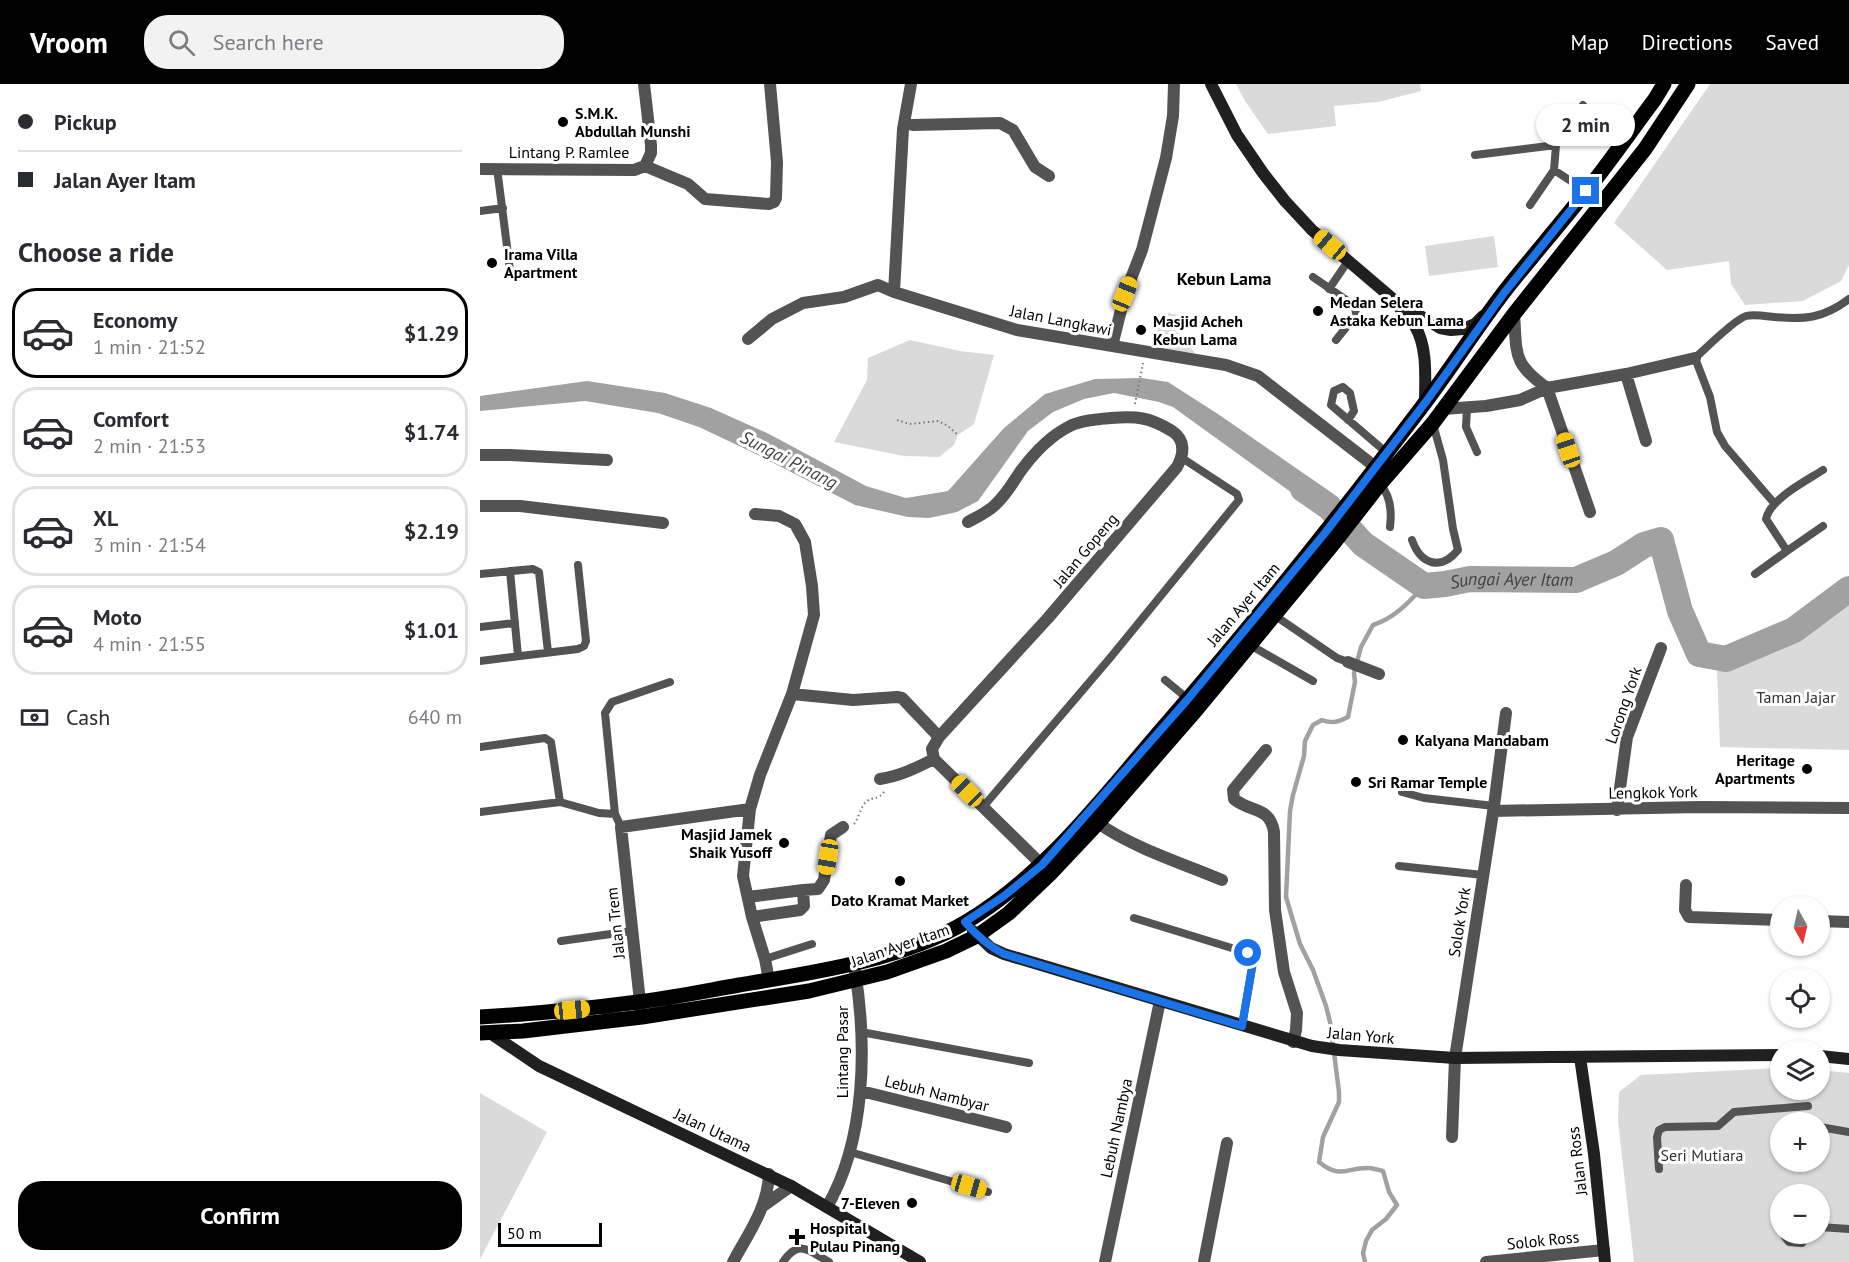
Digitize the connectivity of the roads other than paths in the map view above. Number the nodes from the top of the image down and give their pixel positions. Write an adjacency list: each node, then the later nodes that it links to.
1 (644, 84): 12 (street, Lintang P. Ramlee)
2 (770, 84): 12 (street)
3 (911, 84): 9 (street)
4 (1174, 84): 32 (street)
5 (1212, 84): 21 (street)
6 (1664, 84): 17 (main road, Jalan Ayer Itam)
7 (1688, 84): 29 (main road, Jalan Ayer Itam)
8 (1583, 105): 10 (lane)
9 (904, 123): 16 (street); 25 (street)
10 (1556, 145): 11 (lane); 15 (lane)
11 (1475, 155)
12 (645, 166): 13 (street, Lintang P. Ramlee)
13 (498, 168): 14 (street, Lintang P. Ramlee); 19 (lane)
14 (480, 169)
15 (1554, 170): 17 (lane); 18 (lane)
16 (1049, 176)
17 (1586, 191): 26 (main road, Jalan Ayer Itam)
18 (1530, 205)
19 (503, 208): 20 (lane); 22 (lane)
20 (480, 211)
21 (1348, 261): 24 (lane); 27 (street)
22 (510, 270)
23 (1313, 277): 24 (lane)
24 (1329, 289): 31 (lane)
25 (894, 292): 30 (street, Jalan Langkawi); 32 (street, Jalan Langkawi)
26 (1504, 293): 27 (street); 36 (main road, Jalan Ayer Itam)
27 (1393, 299): 36 (street)
28 (1849, 299): 33 (lane)
29 (1514, 314): 35 (street); 38 (main road, Jalan Ayer Itam)
30 (748, 339)
31 (1336, 340)
32 (1112, 346): 48 (street, Jalan Langkawi)
33 (1695, 358): 34 (street); 49 (lane)
34 (1626, 374): 35 (street); 41 (street)
35 (1547, 388): 37 (street); 51 (street)
36 (1425, 403): 43 (main road, Jalan Ayer Itam)
37 (1467, 408): 38 (street); 42 (lane)
38 (1443, 409): 40 (main road, Jalan Ayer Itam)
39 (1348, 420): 43 (lane)
40 (1433, 423): 48 (main road, Jalan Ayer Itam); 58 (lane)
41 (1646, 441)
42 (1477, 452)
43 (1387, 453): 48 (main road, Jalan Ayer Itam)
44 (480, 455): 46 (street)
45 (1182, 458): 53 (street); 80 (street, Jalan Gopeng); 87 (lane)
46 (607, 460)
47 (1822, 470): 49 (lane)
48 (1381, 476): 56 (lane); 57 (main road, Jalan Ayer Itam)
49 (1773, 503): 59 (lane)
50 (480, 506): 54 (street)
51 (1590, 512)
52 (755, 514): 77 (street)
53 (968, 522)
54 (663, 523)
55 (1823, 526): 59 (lane)
56 (1390, 527)
57 (1329, 538): 64 (main road, Jalan Ayer Itam); 78 (main road, Jalan Ayer Itam)
58 (1412, 540)
59 (1787, 551): 63 (lane)
60 (578, 566): 69 (lane)
61 (510, 571): 62 (lane); 65 (lane); 69 (lane)
62 (480, 574)
63 (1755, 574)
64 (1274, 615): 67 (main road, Jalan Ayer Itam); 72 (lane)
65 (515, 623): 66 (lane); 70 (lane)
66 (480, 627)
67 (1250, 645): 75 (lane); 94 (main road, Jalan Ayer Itam)
68 (1661, 648): 91 (street, Lorong York)
69 (548, 652): 70 (lane)
70 (518, 656): 71 (lane)
71 (480, 661)
72 (1348, 662): 73 (street)
73 (1379, 674)
74 (1165, 680): 78 (lane)
75 (1313, 681)
76 (670, 682): 93 (lane)
77 (792, 694): 80 (street); 89 (street)
78 (1188, 699): 97 (main road, Jalan Ayer Itam)
79 (1506, 713): 90 (street, Solok York)
80 (939, 737): 83 (street, Jalan Gopeng)
81 (480, 747): 86 (lane)
82 (1266, 750): 124 (street)
83 (934, 759): 84 (street); 87 (street)
84 (885, 778)
85 (1402, 792): 90 (lane)
86 (560, 801): 92 (lane); 93 (lane)
87 (983, 807): 97 (street)
88 (1849, 808): 91 (street, Lengkok York)
89 (750, 809): 95 (street); 103 (street)
90 (1493, 809): 91 (street, Lengkok York); 99 (street, Solok York)
91 (1617, 810)
92 (480, 812)
93 (615, 814): 95 (lane)
94 (1098, 823): 100 (street); 111 (main road, Jalan Ayer Itam)
95 (621, 827): 110 (street, Jalan Trem)
96 (843, 827): 102 (street)
97 (1042, 865): 108 (main road, Jalan Ayer Itam)
98 (1399, 866): 99 (lane)
99 (1484, 875): 128 (street, Solok York)
100 (1222, 880)
101 (1686, 885): 106 (street)
102 (803, 890): 103 (street); 104 (street)
103 (748, 897): 104 (street)
104 (752, 917): 114 (street)
105 (1134, 918): 121 (lane)
106 (1770, 920)
107 (1830, 921): 109 (street)
108 (965, 922): 111 (street, Jalan York); 115 (main road, Jalan Ayer Itam)
109 (1849, 922)
110 (632, 931): 112 (lane); 119 (street, Jalan Trem)
111 (977, 936): 116 (main road, Jalan Ayer Itam); 118 (street, Jalan York)
112 (561, 940)
113 (812, 944): 114 (lane)
114 (765, 959): 117 (street)
115 (854, 963): 116 (street, Lintang Pasar); 117 (main road, Jalan Ayer Itam)
116 (856, 980): 119 (main road, Jalan Ayer Itam); 122 (street, Lintang Pasar)
117 (769, 981): 119 (main road, Jalan Ayer Itam)
118 (1160, 1001): 121 (street, Jalan York); 152 (street, Lebuh Nambya)
119 (641, 1009): 120 (main road, Jalan Ayer Itam); 123 (main road, Jalan Ayer Itam)
120 (480, 1017)
121 (1242, 1026): 124 (street, Jalan York)
122 (861, 1032): 130 (lane); 131 (street, Lintang Pasar)
123 (485, 1033): 140 (street, Jalan Utama)
124 (1293, 1042): 128 (street, Jalan York)
125 (1770, 1055): 126 (street, Jalan York)
126 (1580, 1057): 128 (street, Jalan York); 147 (street, Jalan Ross)
127 (1830, 1057): 129 (street)
128 (1455, 1058): 136 (street, Solok York)
129 (1849, 1059)
130 (1029, 1063)
131 (861, 1091): 133 (street, Lebuh Nambyar); 138 (street, Lintang Pasar)
132 (1808, 1106): 139 (lane)
133 (1006, 1127)
134 (1830, 1129): 135 (lane)
135 (1849, 1132)
136 (1452, 1137)
137 (1227, 1143): 153 (street)
138 (850, 1152): 142 (lane); 144 (street, Lintang Pasar)
139 (1659, 1169)
140 (769, 1174): 141 (street, Jalan Utama); 143 (street)
141 (791, 1186): 143 (street); 144 (street, Jalan Utama)
142 (988, 1192)
143 (763, 1206): 148 (street)
144 (827, 1207): 151 (street, Jalan Utama)
145 (1830, 1228): 146 (lane)
146 (1849, 1229)
147 (1604, 1256): 154 (street, Solok Ross)
148 (733, 1262)
149 (783, 1262): 150 (lane)
150 (829, 1262)
151 (920, 1262)
152 (1105, 1262)
153 (1204, 1262)
154 (1486, 1262)

